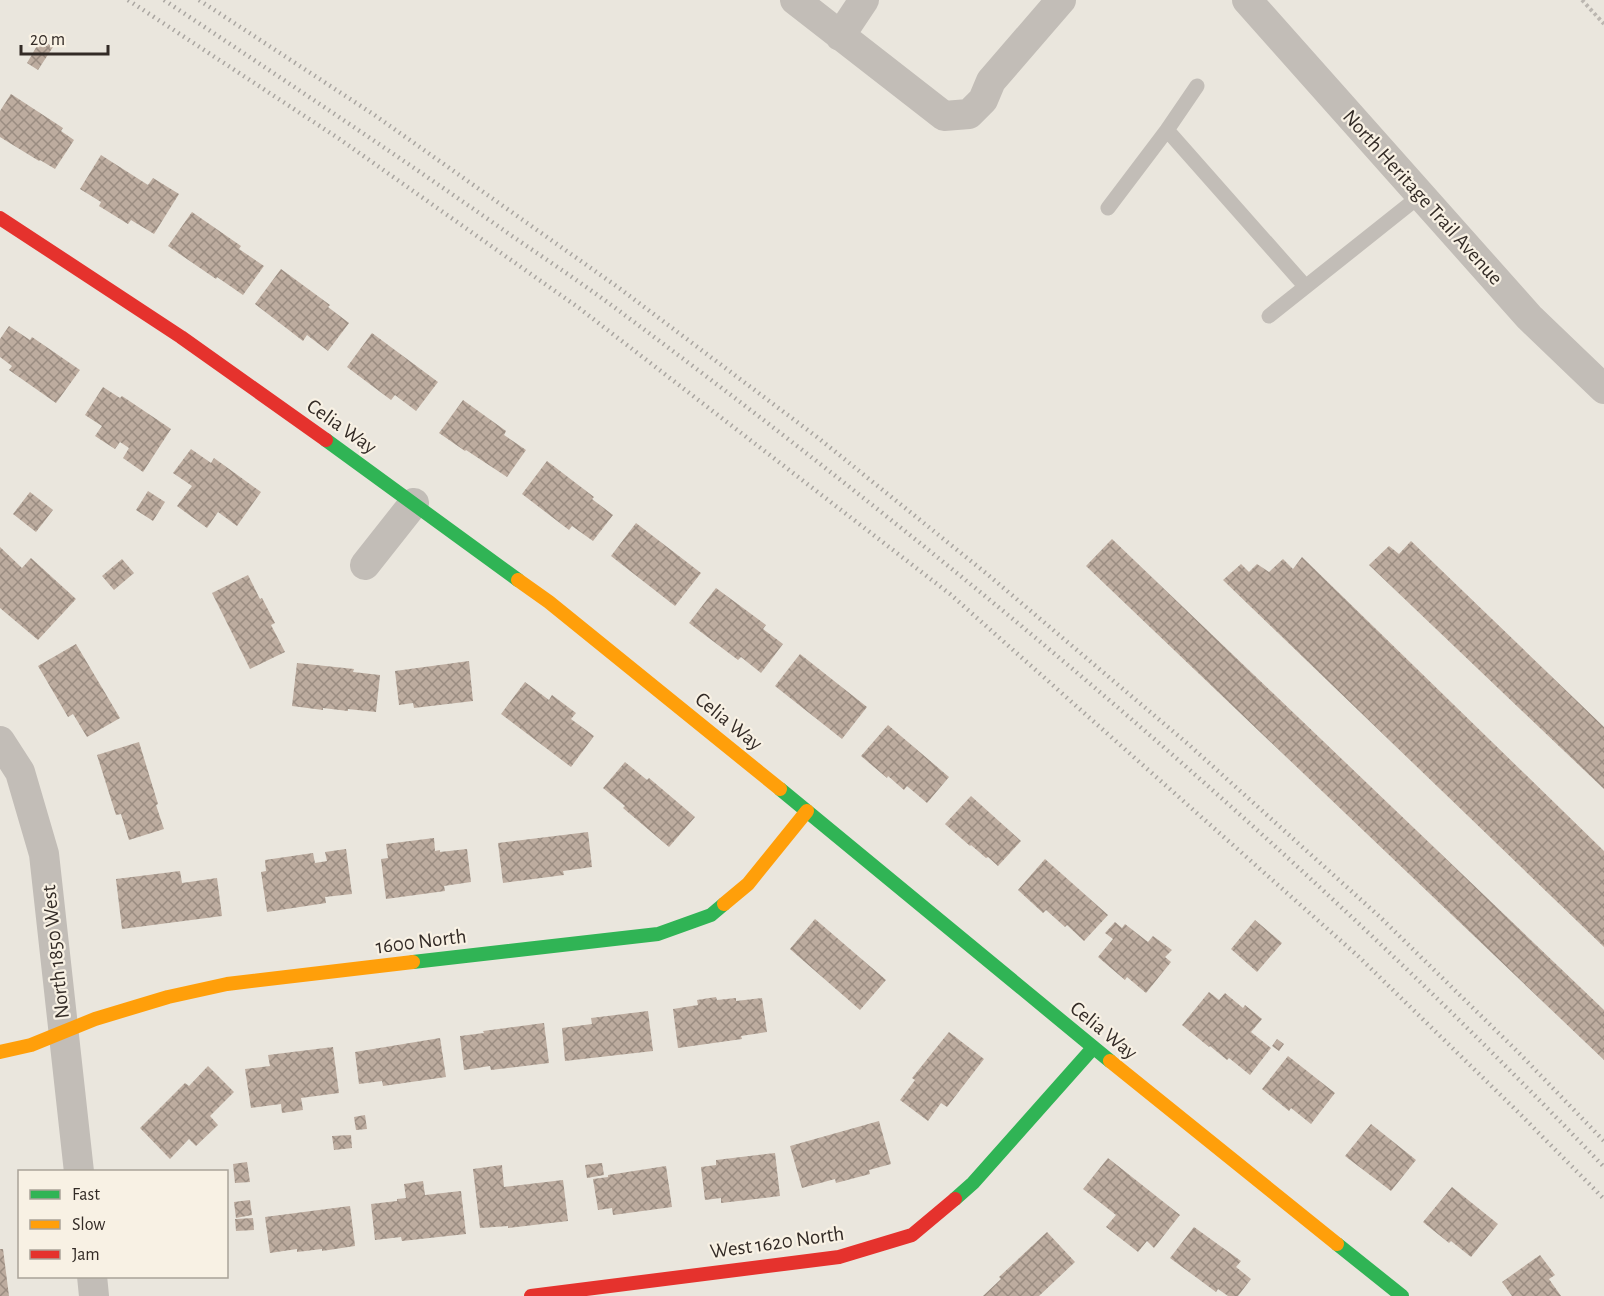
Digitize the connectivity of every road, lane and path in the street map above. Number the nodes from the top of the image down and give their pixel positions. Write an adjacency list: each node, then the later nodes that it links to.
1 (795, 0): 7 (street)
2 (864, 0): 7 (street)
3 (1061, 0): 7 (street)
4 (1247, 0): 10 (street, North Heritage Trail Avenue)
5 (1582, 0): 6 (path)
6 (1604, 24)
7 (840, 36)
8 (1197, 86): 9 (lane)
9 (1167, 130): 11 (lane); 13 (lane)
10 (1421, 195): 13 (lane); 15 (street, North Heritage Trail Avenue)
11 (1108, 208)
12 (0, 218): 16 (street, Celia Way)
13 (1305, 286): 14 (lane)
14 (1269, 316)
15 (1604, 389)
16 (414, 503): 17 (street); 19 (street, Celia Way)
17 (365, 565)
18 (0, 741): 20 (street, North 1850 West)
19 (807, 811): 20 (street, 1600 North); 21 (street, Celia Way)
20 (64, 1032): 22 (street, 1600 North); 23 (street, North 1850 West)
21 (1093, 1048): 26 (street, West 1620 North); 27 (street, Celia Way)
22 (0, 1052)
23 (80, 1170)
24 (92, 1278): 25 (street)
25 (94, 1296)
26 (531, 1296)
27 (1402, 1296)

